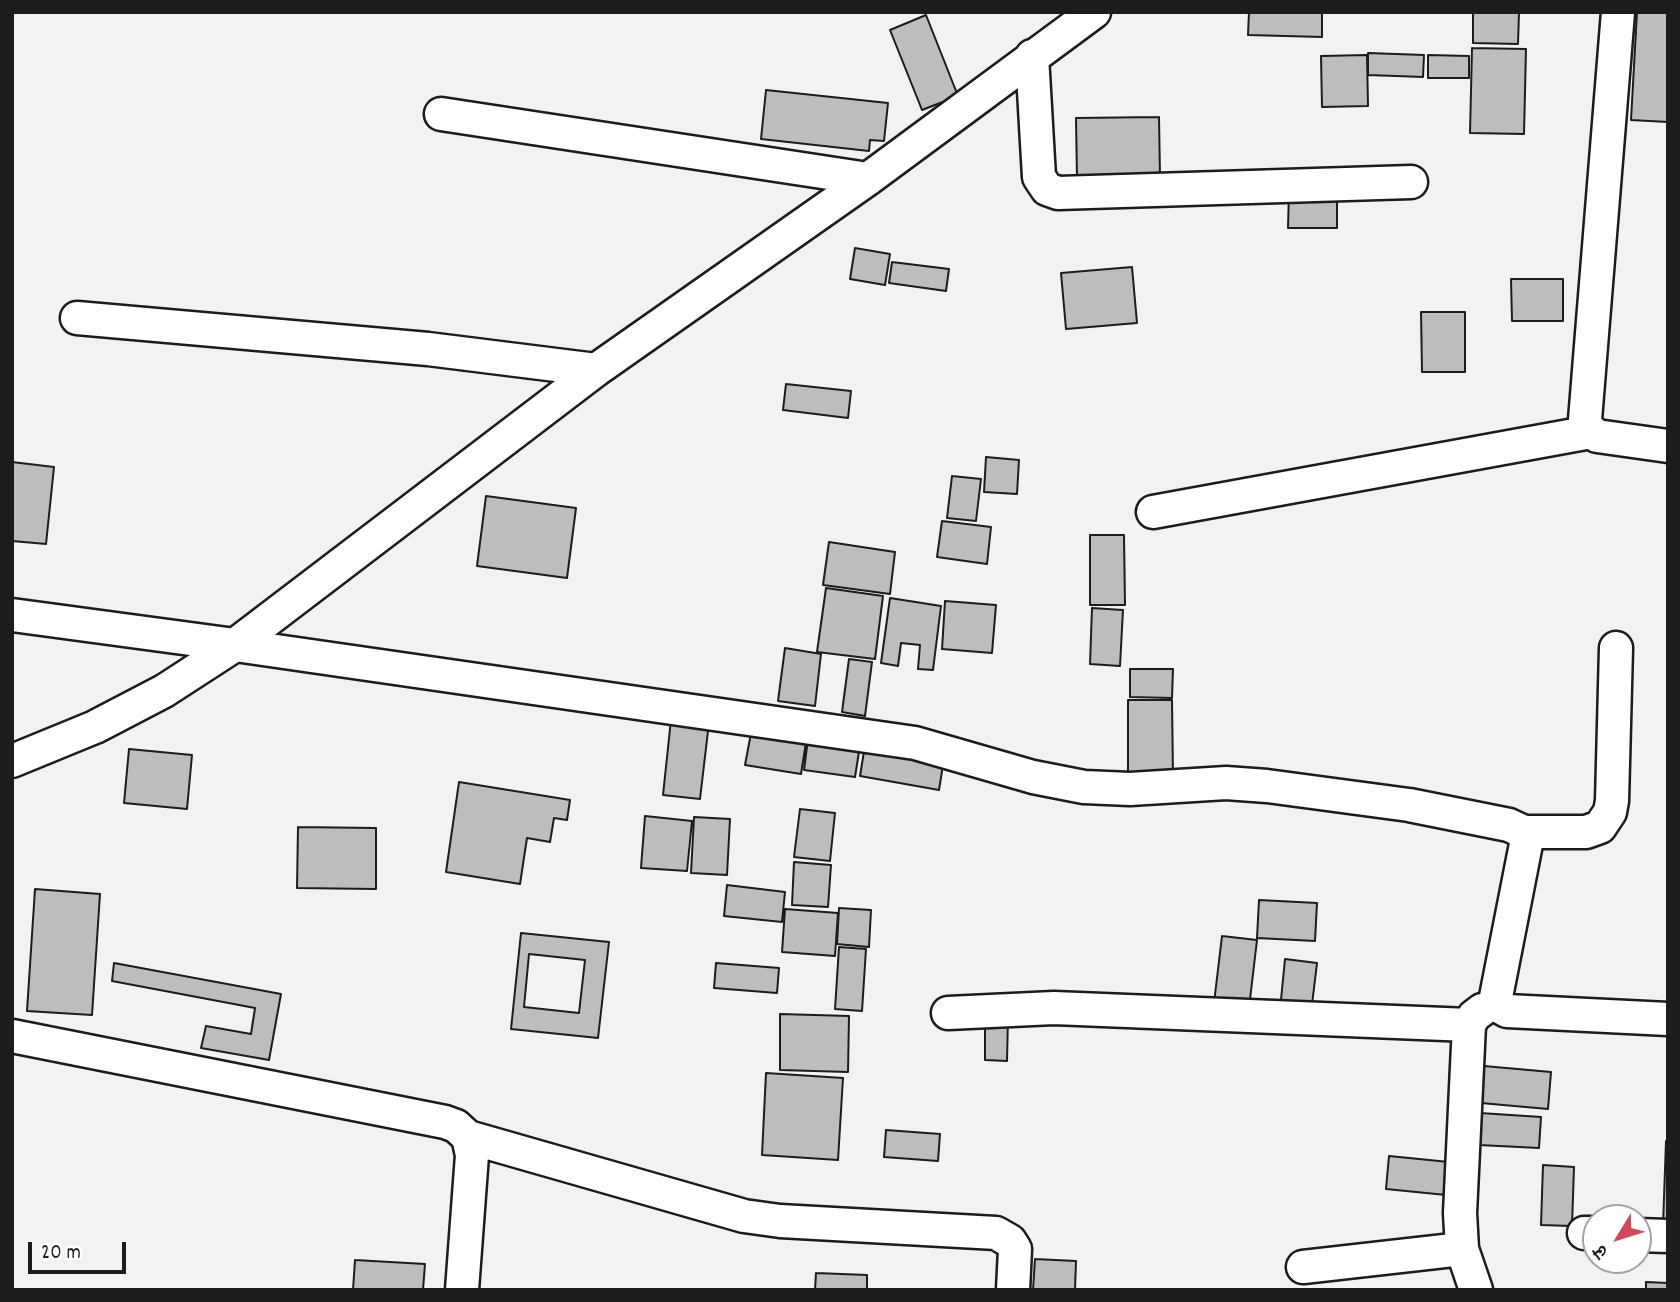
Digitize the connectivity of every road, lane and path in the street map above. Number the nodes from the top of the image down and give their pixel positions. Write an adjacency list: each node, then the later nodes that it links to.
1 (1094, 12): 3 (street)
2 (1618, 12): 9 (street)
3 (1032, 56): 5 (street); 6 (street)
4 (441, 114): 5 (street)
5 (868, 179): 8 (street)
6 (1411, 183)
7 (77, 318): 8 (street)
8 (596, 370): 13 (street)
9 (1591, 432): 10 (street); 11 (street)
10 (1668, 446)
11 (1153, 512)
12 (12, 615): 13 (street)
13 (235, 645): 15 (street); 16 (street)
14 (1616, 648): 16 (street)
15 (12, 761)
16 (1524, 832): 17 (street)
17 (1496, 1004): 19 (street); 20 (street)
18 (948, 1013): 20 (street)
19 (1668, 1019)
20 (1469, 1025): 23 (street)
21 (12, 1036): 22 (street)
22 (468, 1137): 25 (street); 26 (street)
23 (1462, 1249): 24 (street); 27 (street)
24 (1303, 1266)
25 (462, 1290)
26 (1013, 1290)
27 (1476, 1290)

